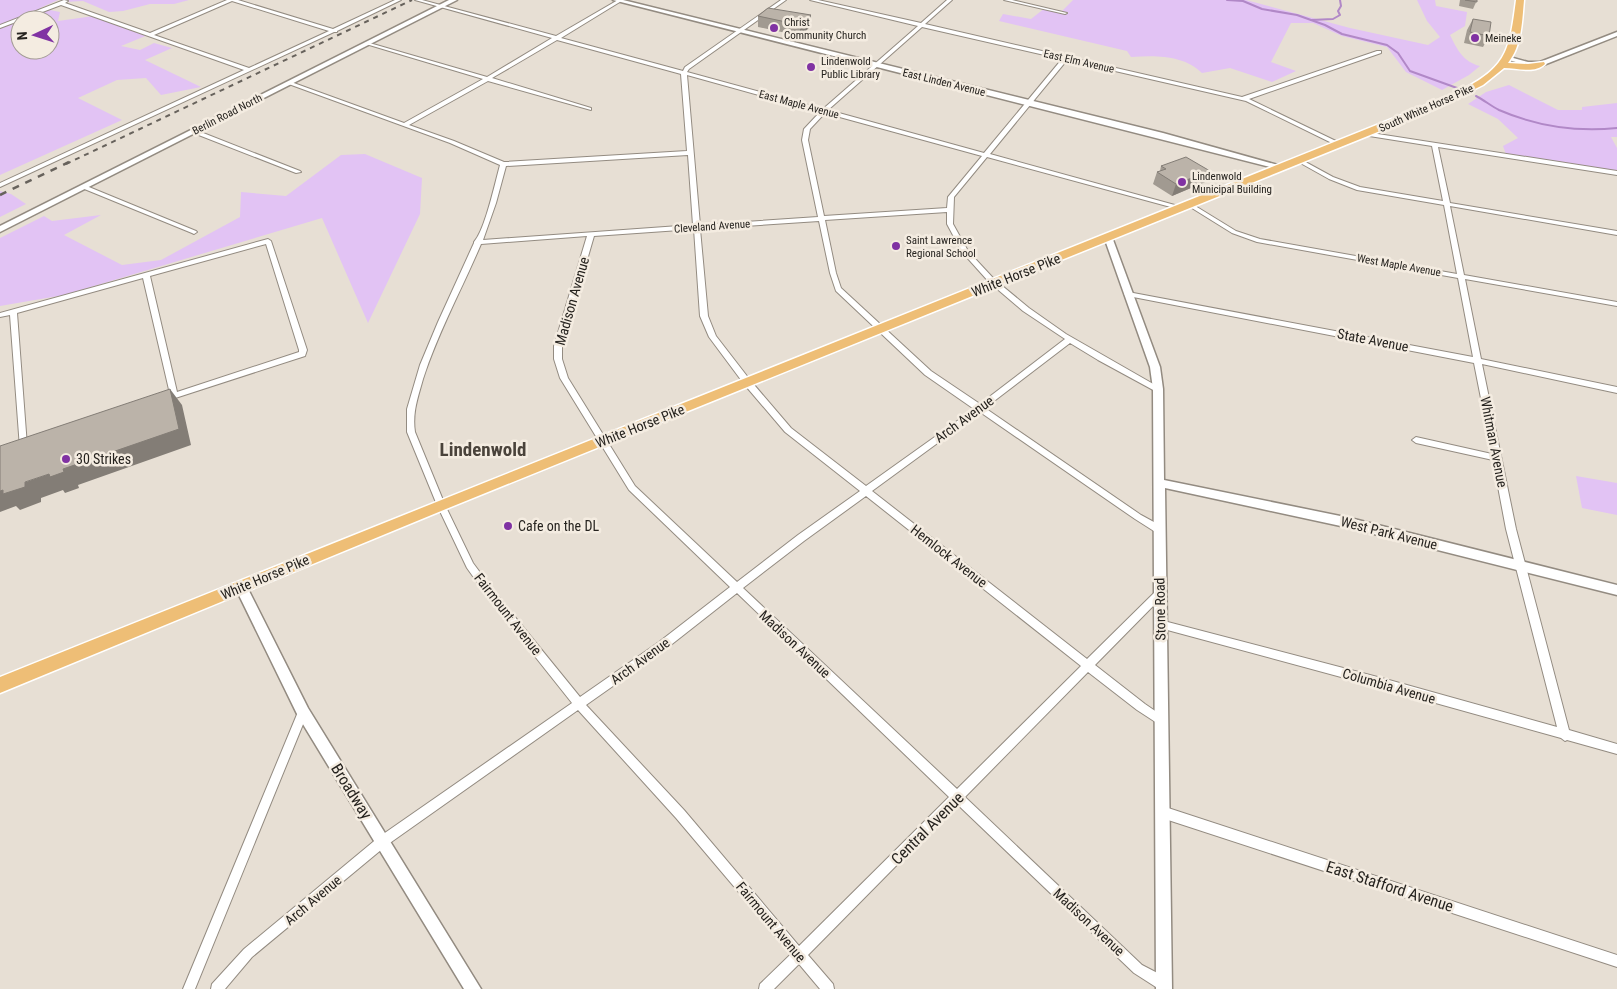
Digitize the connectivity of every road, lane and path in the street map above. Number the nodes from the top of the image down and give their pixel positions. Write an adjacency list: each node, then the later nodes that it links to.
1 (68, 0): 12 (street)
2 (232, 0): 17 (street); 20 (street)
3 (399, 0): 17 (street)
4 (417, 0): 13 (street, East Maple Avenue)
5 (454, 0): 13 (street, Berlin Road North)
6 (619, 0): 18 (street, East Linden Avenue); 21 (street)
7 (784, 0): 18 (street)
8 (812, 0): 15 (street, East Elm Avenue)
9 (950, 0): 15 (street)
10 (1006, 0): 14 (street)
11 (1520, 0): 25 (highway, South White Horse Pike)
12 (60, 3): 16 (street); 20 (street)
13 (441, 6): 21 (street, East Maple Avenue); 22 (street, Berlin Road North)
14 (1065, 12)
15 (921, 25): 24 (street, East Elm Avenue); 27 (street)
16 (0, 27)
17 (335, 31): 28 (street)
18 (740, 31): 27 (street, East Linden Avenue); 29 (street)
19 (1617, 34): 26 (street)
20 (149, 35): 28 (street)
21 (557, 37): 29 (street, East Maple Avenue); 30 (street)
22 (368, 43): 30 (street); 31 (street, Berlin Road North)
23 (1379, 52): 32 (street)
24 (1066, 58): 32 (street, East Elm Avenue); 33 (street)
25 (1503, 62): 26 (highway); 38 (highway, South White Horse Pike)
26 (1541, 64)
27 (876, 65): 33 (street, East Linden Avenue); 35 (street)
28 (250, 70): 48 (street)
29 (684, 73): 35 (street, East Maple Avenue); 41 (street, Hemlock Avenue)
30 (487, 78): 34 (street); 36 (street)
31 (290, 83): 36 (street); 37 (street, Berlin Road North)
32 (1242, 99): 39 (street, East Elm Avenue)
33 (1029, 103): 42 (street); 45 (street, East Linden Avenue)
34 (589, 109)
35 (824, 111): 42 (street, East Maple Avenue); 53 (street)
36 (404, 125): 44 (street)
37 (194, 131): 46 (street); 49 (street, Berlin Road North)
38 (1365, 134): 39 (highway, South White Horse Pike); 40 (street)
39 (1338, 144): 43 (highway, South White Horse Pike)
40 (1434, 145): 47 (street); 50 (street, Whitman Avenue)
41 (691, 153): 44 (street); 54 (street, Hemlock Avenue)
42 (986, 155): 51 (street, East Maple Avenue); 52 (street)
43 (1298, 160): 45 (highway, South White Horse Pike); 50 (street)
44 (503, 164): 60 (street, Fairmount Avenue)
45 (1281, 167): 51 (highway, White Horse Pike)
46 (298, 172)
47 (1617, 173)
48 (0, 185)
49 (84, 186): 55 (street, Berlin Road North); 56 (street)
50 (1447, 205): 57 (street); 62 (street, Whitman Avenue)
51 (1185, 207): 59 (highway, White Horse Pike); 62 (street, West Maple Avenue)
52 (947, 210): 53 (street, Cleveland Avenue); 63 (street)
53 (823, 219): 54 (street, Cleveland Avenue); 68 (street)
54 (698, 227): 58 (street, Cleveland Avenue); 71 (street, Hemlock Avenue)
55 (0, 229)
56 (194, 232)
57 (1617, 233)
58 (591, 235): 60 (street, Cleveland Avenue); 78 (street, Madison Avenue)
59 (1108, 237): 63 (highway, White Horse Pike); 64 (street, Stone Road)
60 (478, 242): 83 (street, Fairmount Avenue)
61 (146, 274): 66 (street); 74 (street); 74 (street)
62 (1461, 276): 65 (street, West Maple Avenue); 70 (street, Whitman Avenue)
63 (995, 283): 68 (highway, White Horse Pike); 69 (street)
64 (1128, 294): 70 (street, State Avenue); 72 (street, Stone Road)
65 (1617, 304)
66 (13, 311): 67 (street); 79 (street)
67 (0, 315)
68 (880, 329): 71 (highway, White Horse Pike); 76 (street)
69 (1070, 339): 72 (street); 76 (street, Arch Avenue)
70 (1478, 361): 73 (street, State Avenue); 80 (street, Whitman Avenue)
71 (747, 382): 78 (highway, White Horse Pike); 82 (street, Hemlock Avenue)
72 (1158, 389): 81 (street, Stone Road)
73 (1617, 390)
74 (174, 396): 75 (street)
75 (156, 402)
76 (979, 409): 82 (street, Arch Avenue); 84 (street)
77 (1416, 440): 80 (street)
78 (603, 441): 83 (highway, White Horse Pike); 87 (street, Madison Avenue)
79 (32, 443)
80 (1497, 458): 85 (street, Whitman Avenue)
81 (1159, 483): 84 (street, Stone Road); 85 (street, West Park Avenue)
82 (865, 490): 87 (street, Arch Avenue); 91 (street, Hemlock Avenue)
83 (441, 505): 86 (highway, White Horse Pike); 93 (street, Fairmount Avenue)
84 (1160, 530): 89 (street, Stone Road)
85 (1520, 566): 88 (street, West Park Avenue); 96 (street, Whitman Avenue)
86 (241, 587): 92 (highway, White Horse Pike); 94 (street, Broadway)
87 (735, 588): 93 (street, Arch Avenue); 98 (street, Madison Avenue)
88 (1617, 590)
89 (1159, 594): 90 (street, Stone Road); 91 (street, Central Avenue)
90 (1160, 624): 95 (street, Stone Road); 96 (street, Columbia Avenue)
91 (1088, 666): 95 (street, Hemlock Avenue); 98 (street, Central Avenue)
92 (0, 685)
93 (579, 704): 100 (street, Arch Avenue); 101 (street, Fairmount Avenue)
94 (303, 712): 100 (street, Broadway); 104 (street)
95 (1160, 720): 99 (street, Stone Road)
96 (1565, 736): 97 (street, Columbia Avenue)
97 (1617, 749)
98 (957, 798): 101 (street, Central Avenue); 103 (street, Madison Avenue)
99 (1162, 812): 102 (street, East Stafford Avenue); 103 (street, Stone Road)
100 (383, 841): 105 (street, Arch Avenue); 106 (street, Broadway)
101 (798, 955): 107 (street, Central Avenue); 108 (street, Fairmount Avenue)
102 (1617, 961)
103 (1164, 987)
104 (189, 989)
105 (216, 989)
106 (473, 989)
107 (765, 989)
108 (828, 989)

